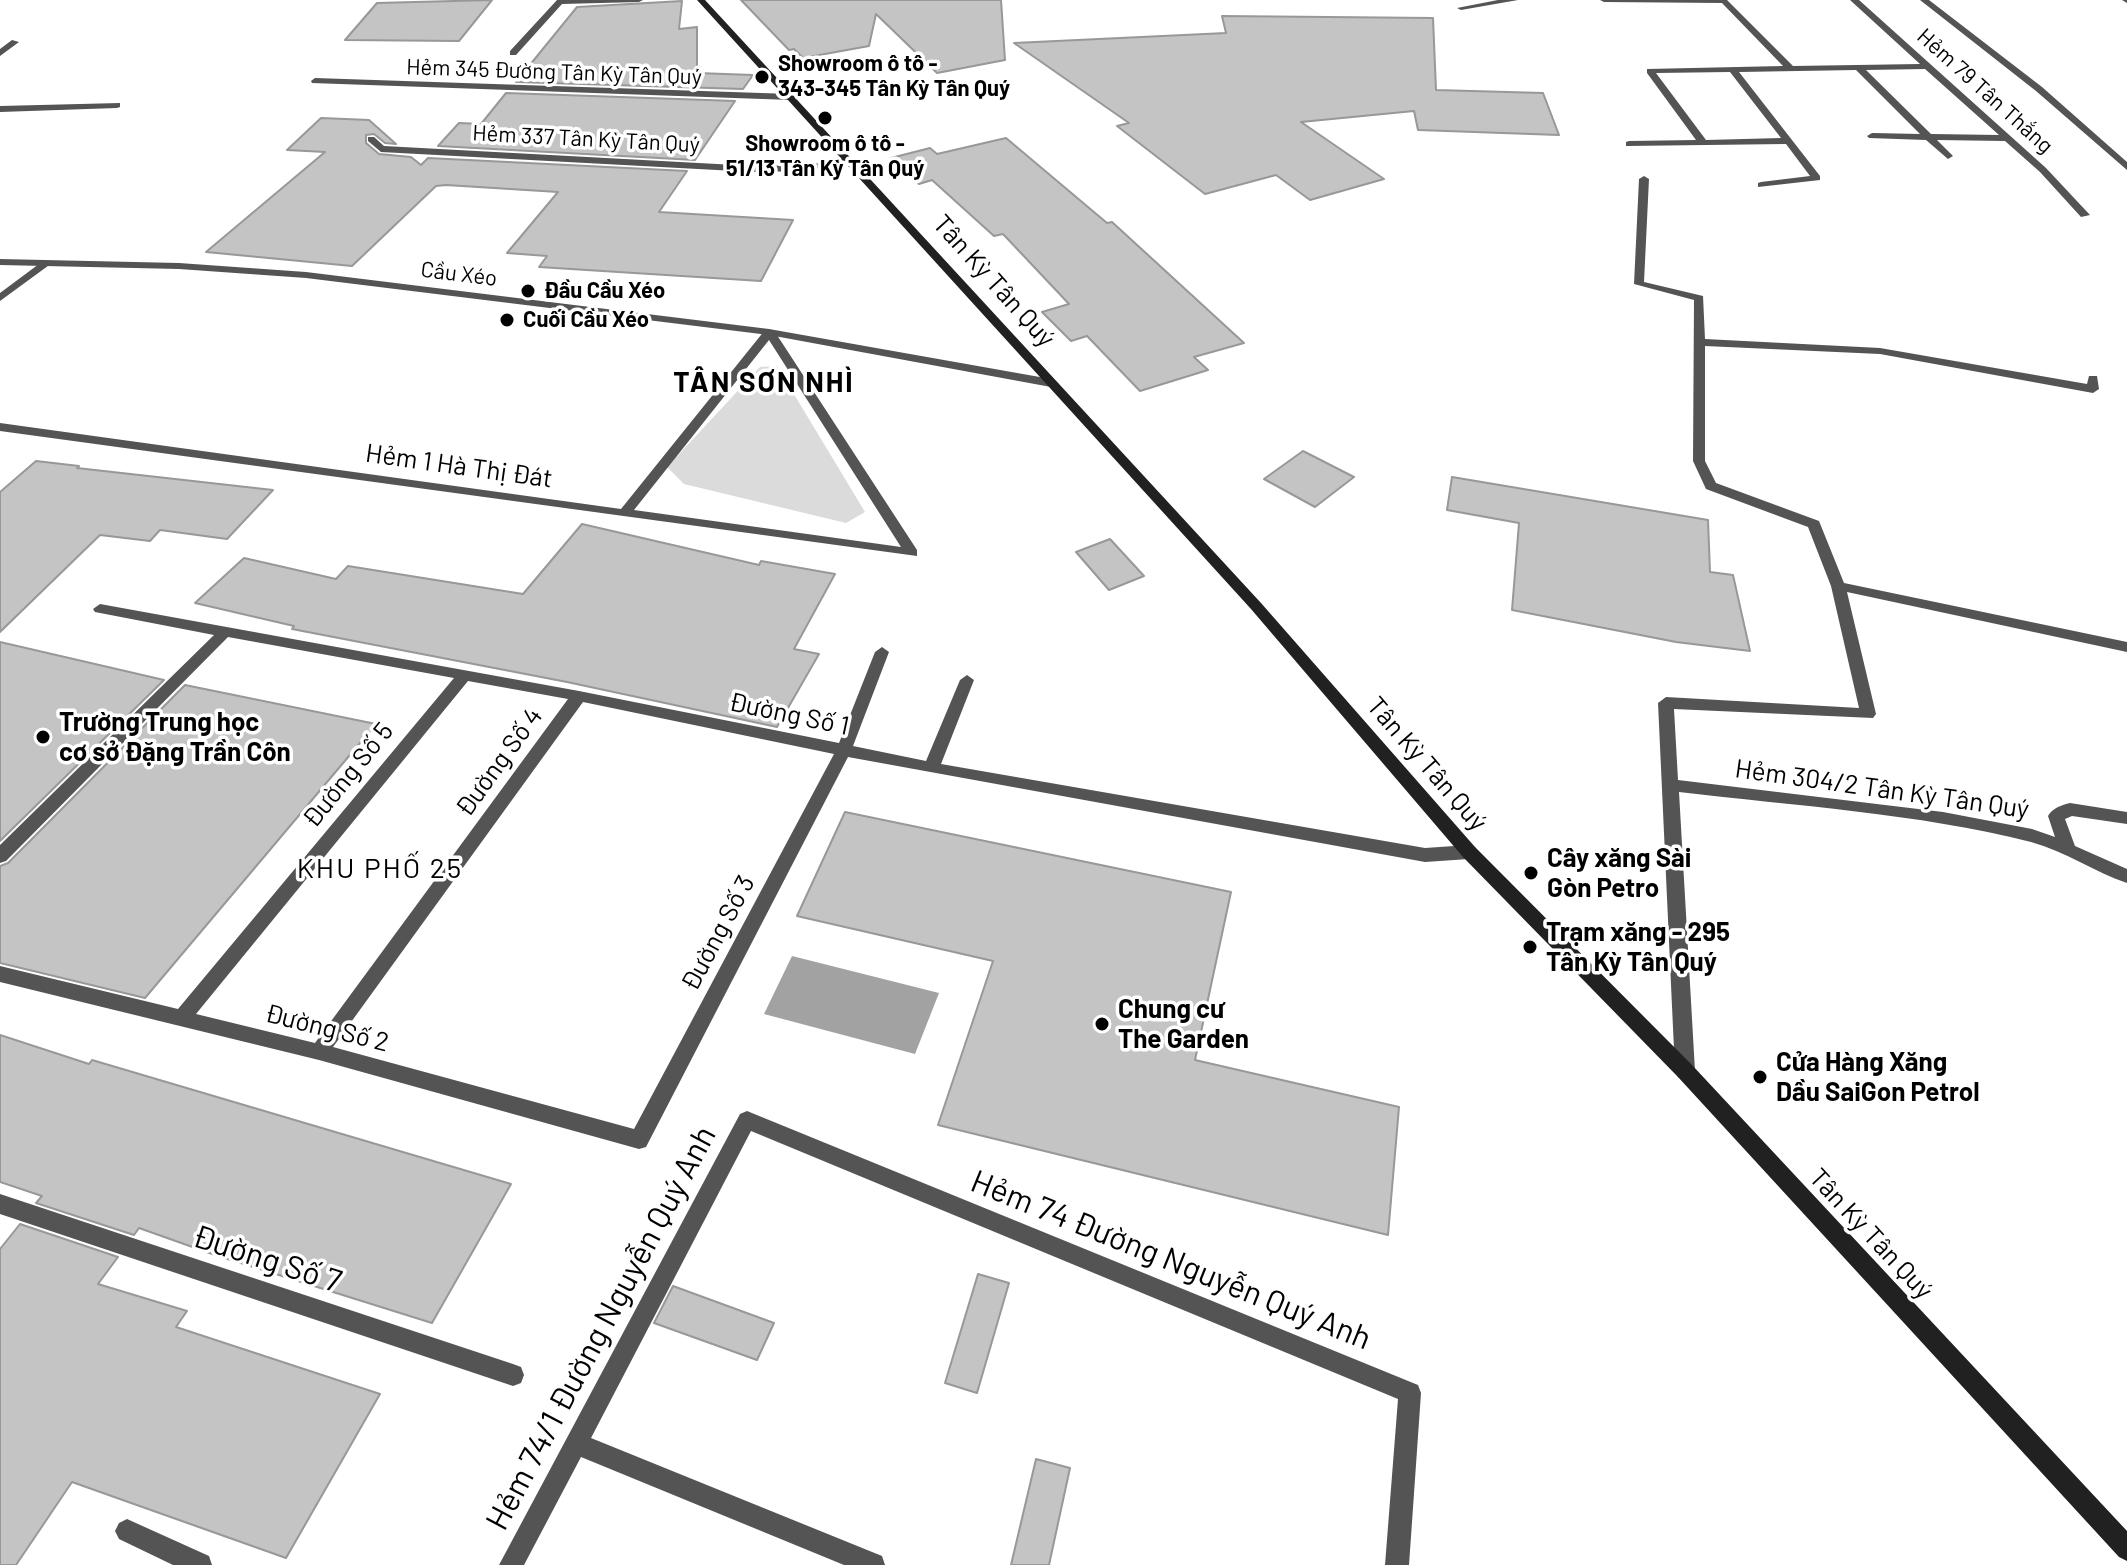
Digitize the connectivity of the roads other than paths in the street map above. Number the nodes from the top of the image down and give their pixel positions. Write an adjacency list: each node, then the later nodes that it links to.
1 (639, 0): 11 (street)
2 (701, 0): 17 (main road, Tân Kỳ Tân Quý)
3 (1514, 0): 8 (street)
4 (1604, 0): 7 (street)
5 (1854, 0): 12 (street, Hẻm 79 Tân Thắng)
6 (1924, 0): 29 (street)
7 (1724, 1): 15 (street)
8 (1461, 8)
9 (15, 42): 10 (street)
10 (0, 53)
11 (513, 53)
12 (1930, 66): 13 (street); 22 (street, Hẻm 79 Tân Thắng)
13 (1859, 68): 15 (street); 21 (street)
14 (1733, 70): 15 (street); 24 (street); 26 (street)
15 (1792, 70)
16 (315, 81): 17 (street, Hẻm 345 Đường Tân Kỳ Tân Quý)
17 (791, 97): 28 (main road, Tân Kỳ Tân Quý)
18 (117, 105): 19 (street)
19 (0, 109)
20 (1872, 136): 21 (street)
21 (1929, 136): 22 (street); 27 (street)
22 (2008, 138): 32 (street, Hẻm 79 Tân Thắng)
23 (371, 139): 28 (street, Hẻm 337 Tân Kỳ Tân Quý)
24 (1789, 141): 26 (street); 31 (street)
25 (1629, 144): 26 (street)
26 (1704, 144)
27 (1948, 156)
28 (849, 160): 39 (main road, Tân Kỳ Tân Quý)
29 (2127, 167)
30 (1644, 179): 37 (street)
31 (1761, 185)
32 (2085, 215)
33 (0, 262): 34 (street, Cầu Xéo)
34 (47, 263): 35 (street); 36 (street, Cầu Xéo)
35 (0, 298)
36 (769, 332): 39 (street, Cầu Xéo); 41 (street); 41 (street, Hẻm 1 Hà Thị Đát)
37 (1699, 342): 38 (street); 42 (street)
38 (2093, 378)
39 (1051, 383): 55 (main road, Tân Kỳ Tân Quý)
40 (0, 427): 41 (street, Hẻm 1 Hà Thị Đát)
41 (625, 513)
42 (1838, 586): 45 (street); 52 (street)
43 (100, 609): 44 (street, Đường Số 1)
44 (226, 631): 47 (street, Đường Số 1); 56 (street)
45 (2127, 647)
46 (882, 652): 50 (street, Đường Số 3)
47 (464, 676): 49 (street, Đường Số 1); 59 (street, Đường Số 5)
48 (967, 680): 51 (street)
49 (579, 696): 50 (street, Đường Số 1); 60 (street, Đường Số 4)
50 (844, 750): 51 (street, Đường Số 1); 63 (street, Đường Số 3)
51 (931, 768): 55 (street, Đường Số 1)
52 (1669, 785): 54 (street, Hẻm 304/2 Tân Kỳ Tân Quý); 61 (street)
53 (2127, 818): 54 (street)
54 (2068, 850): 57 (street, Hẻm 304/2 Tân Kỳ Tân Quý)
55 (1469, 852): 61 (main road, Tân Kỳ Tân Quý)
56 (0, 856)
57 (2127, 876)
58 (0, 974): 59 (street, Đường Số 2)
59 (181, 1019): 60 (street, Đường Số 2)
60 (319, 1052): 63 (street, Đường Số 2)
61 (1685, 1071): 68 (main road, Tân Kỳ Tân Quý)
62 (747, 1120): 66 (street, Hẻm 74/1 Đường Nguyễn Quý Anh); 72 (street, Hẻm 74 Đường Nguyễn Quý Anh)
63 (639, 1140)
64 (0, 1204): 65 (street, Đường Số 7)
65 (513, 1375)
66 (575, 1443): 70 (street, Hẻm 74/1 Đường Nguyễn Quý Anh); 71 (street)
67 (127, 1531): 69 (street)
68 (2127, 1549)
69 (200, 1565)
70 (511, 1565)
71 (873, 1565)
72 (1397, 1565)

